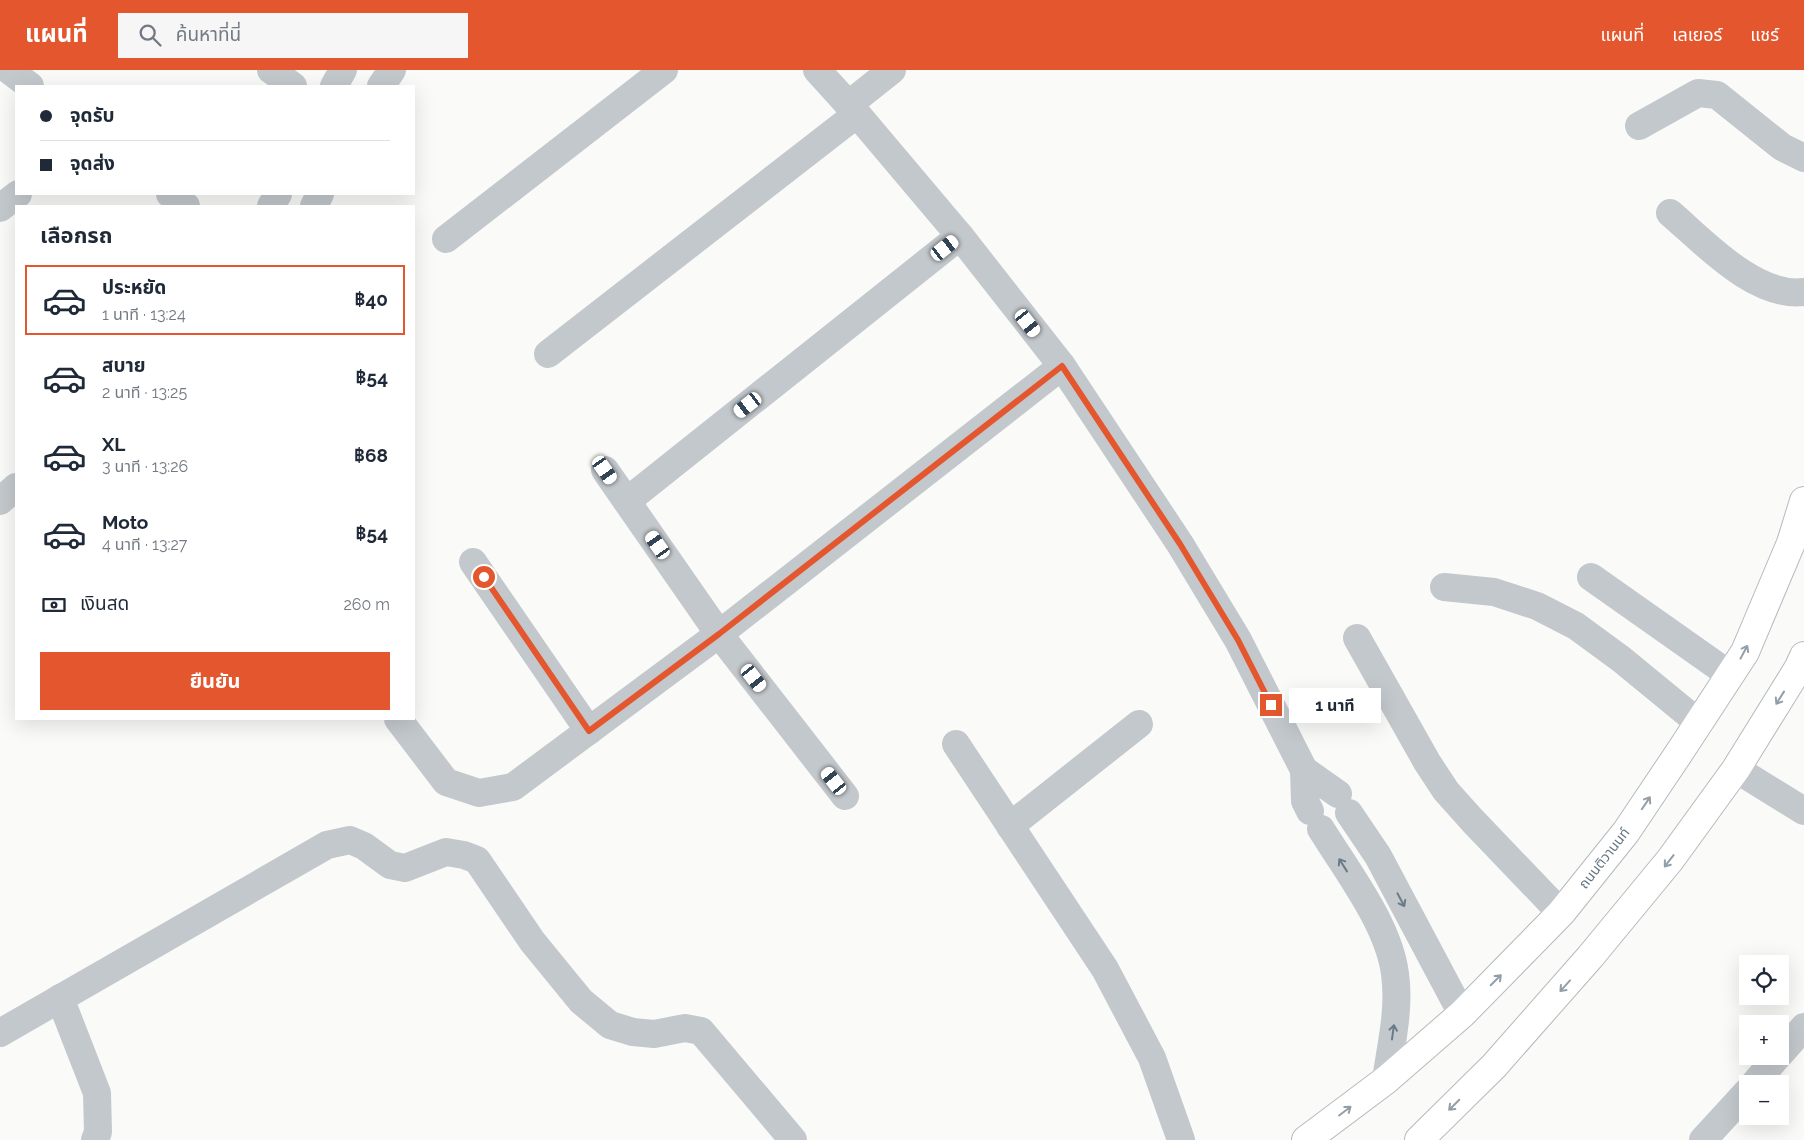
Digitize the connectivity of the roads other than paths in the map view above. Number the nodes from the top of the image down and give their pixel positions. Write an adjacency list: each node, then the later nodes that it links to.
1 (9, 70): 8 (street)
2 (271, 70): 9 (street)
3 (343, 70): 10 (street)
4 (392, 70): 11 (street)
5 (664, 70): 21 (street)
6 (817, 70): 12 (street)
7 (892, 70): 12 (street)
8 (29, 85)
9 (292, 85)
10 (335, 85)
11 (382, 85)
12 (853, 109): 20 (street); 23 (street)
13 (1639, 126): 14 (street)
14 (1804, 158)
15 (17, 195): 18 (street)
16 (171, 195): 17 (street)
17 (185, 205)
18 (0, 208)
19 (1670, 213): 22 (street)
20 (960, 236): 24 (street); 28 (street)
21 (446, 239)
22 (1804, 292)
23 (548, 354)
24 (1062, 366): 33 (street); 43 (street)
25 (605, 470): 28 (street)
26 (15, 488): 27 (street)
27 (0, 501)
28 (627, 501): 33 (street)
29 (1804, 501): 36 (main road, ถนนติวานนท์, one-way to 29)
30 (473, 562): 40 (street)
31 (1591, 577): 36 (street)
32 (1444, 587): 38 (street)
33 (719, 634): 40 (street); 44 (street)
34 (1357, 638): 49 (street)
35 (1804, 656): 42 (main road, one-way to 42)
36 (1730, 675): 38 (main road, ถนนติวานนท์)
37 (399, 720): 40 (street)
38 (1699, 723): 49 (main road, ถนนติวานนท์, one-way to 38)
39 (1139, 724): 46 (street)
40 (589, 731)
41 (956, 744): 46 (street)
42 (1736, 769): 45 (street); 63 (main road, one-way to 63)
43 (1304, 770): 47 (street); 48 (street, one-way to 43)
44 (845, 796)
45 (1804, 811)
46 (1010, 826): 61 (street)
47 (1388, 876): 48 (street); 51 (street, one-way to 51)
48 (1359, 891): 57 (street, one-way to 48)
49 (1561, 914): 51 (main road, ถนนติวานนท์, one-way to 49)
50 (60, 998): 53 (street); 59 (street); 60 (street)
51 (1462, 1014): 57 (main road, ถนนติวานนท์)
52 (1804, 1027): 54 (street)
53 (0, 1033)
54 (1789, 1044)
55 (1770, 1065): 56 (street)
56 (1762, 1075)
57 (1386, 1080): 62 (main road, ถนนติวานนท์, one-way to 57)
58 (1739, 1101): 64 (street)
59 (95, 1140)
60 (793, 1140)
61 (1181, 1140)
62 (1306, 1140)
63 (1418, 1140)
64 (1703, 1140)

